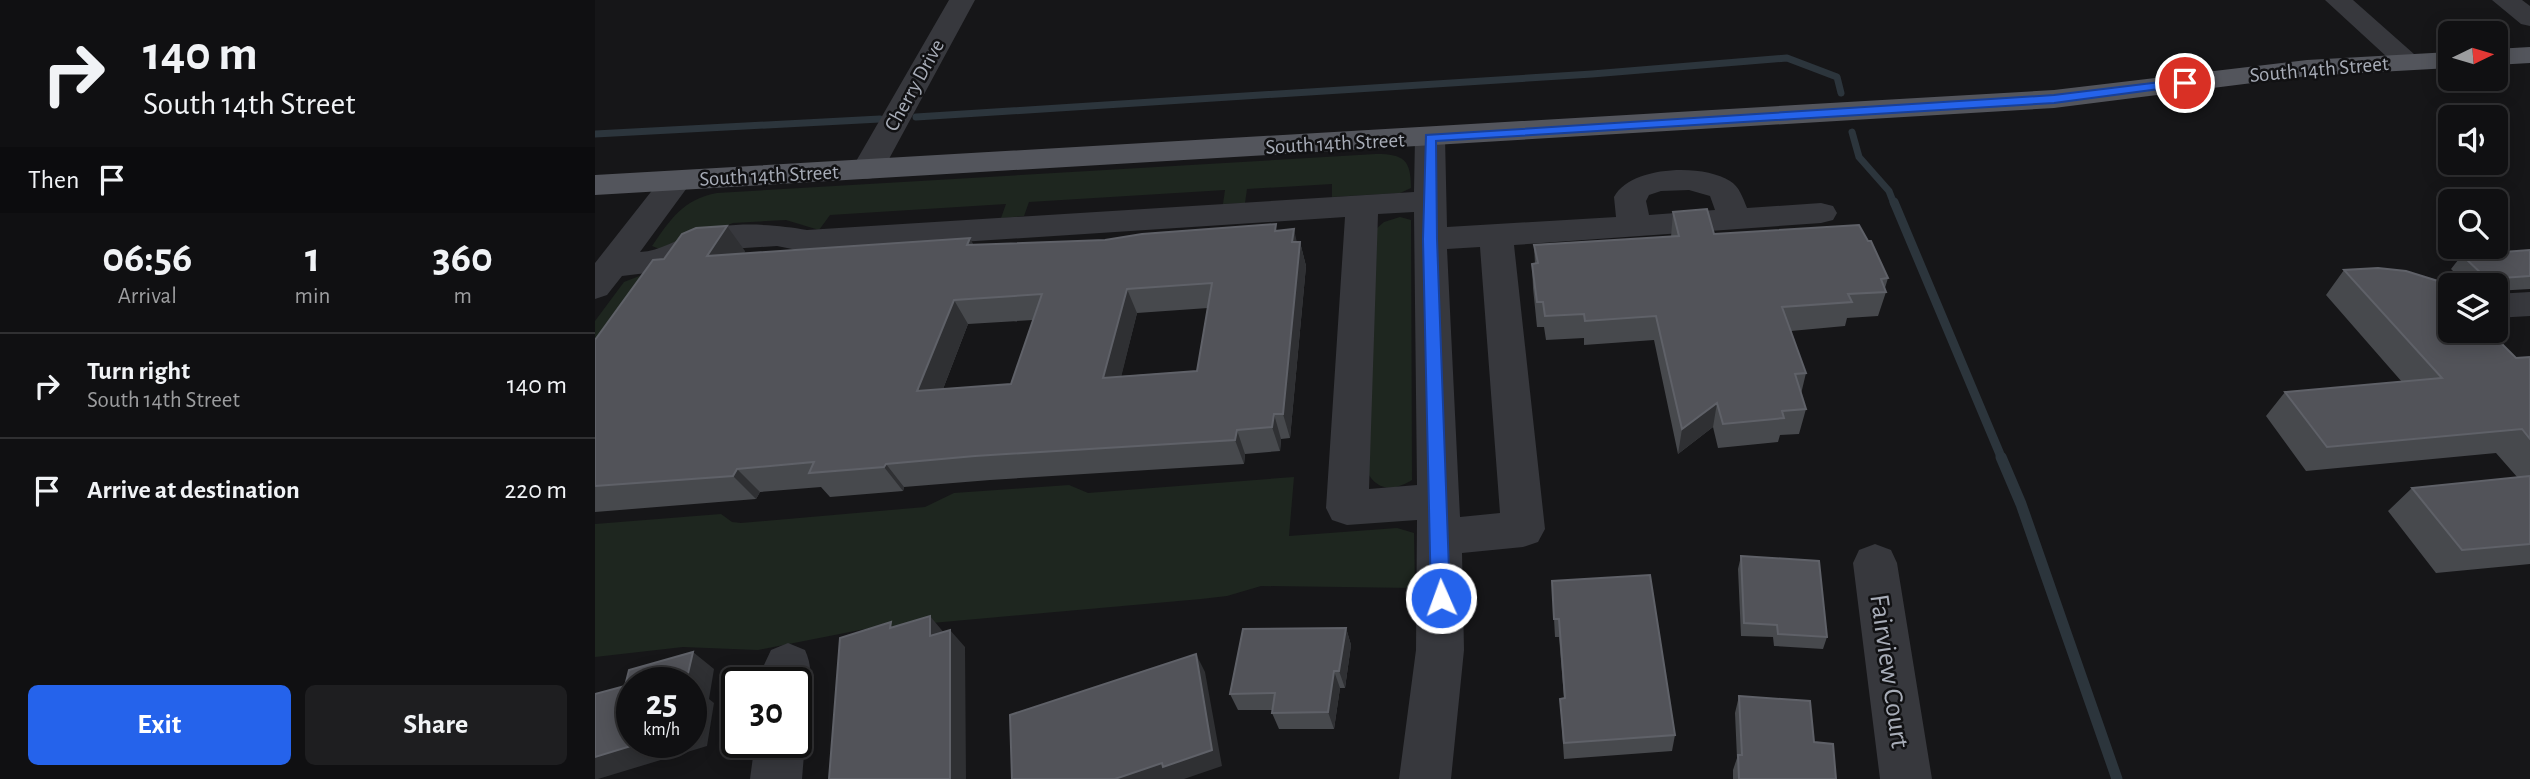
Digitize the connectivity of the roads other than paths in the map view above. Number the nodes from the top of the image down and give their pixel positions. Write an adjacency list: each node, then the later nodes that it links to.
1 (962, 0): 10 (street, Cherry Drive)
2 (2338, 0): 8 (street)
3 (2505, 0): 4 (street)
4 (2530, 18)
5 (2530, 55): 6 (main road)
6 (2508, 56)
7 (2438, 61): 8 (main road, South 14th Street)
8 (2409, 62): 9 (main road, South 14th Street)
9 (1430, 137): 10 (main road, South 14th Street); 15 (street)
10 (867, 170): 11 (main road, South 14th Street)
11 (676, 181): 12 (main road, South 14th Street); 17 (street)
12 (595, 185)
13 (1362, 206): 15 (street); 17 (street); 20 (street)
14 (1821, 213): 16 (street)
15 (1430, 220): 16 (street); 20 (street)
16 (1496, 235): 20 (street)
17 (603, 276)
18 (2530, 304): 19 (street)
19 (2508, 305)
20 (1438, 519): 24 (street)
21 (1875, 563): 25 (street, Fairview Court)
22 (778, 758): 23 (street)
23 (776, 779)
24 (1425, 779)
25 (1906, 779)

